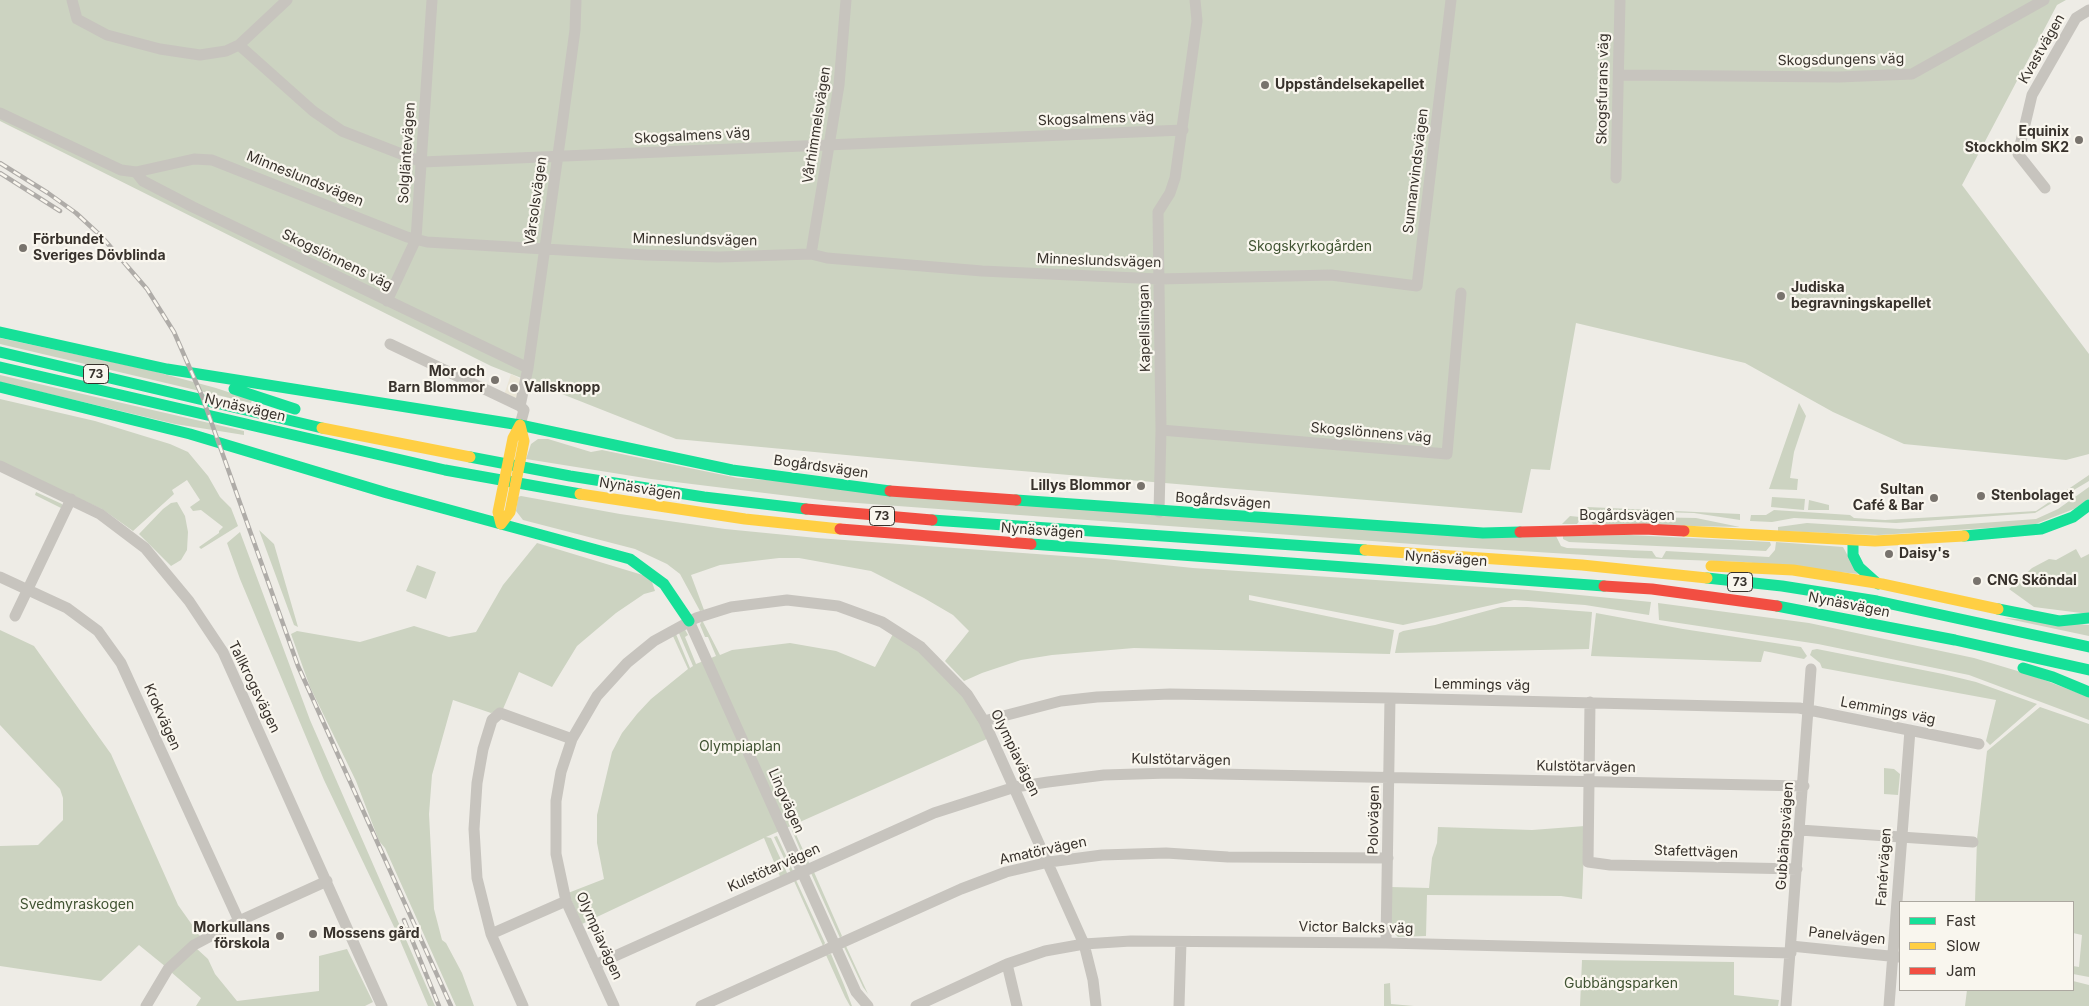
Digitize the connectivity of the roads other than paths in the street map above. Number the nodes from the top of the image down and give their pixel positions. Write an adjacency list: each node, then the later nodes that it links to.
1 (72, 0): 11 (street)
2 (287, 0): 11 (street)
3 (432, 0): 17 (street, Solgläntevägen)
4 (576, 0): 16 (street, Vårsolsvägen)
5 (846, 0): 15 (street, Vårhimmelsvägen)
6 (1195, 0): 14 (street, Kapellslingan)
7 (1451, 0): 25 (street, Sunnanvindsvägen)
8 (1620, 0): 12 (street, Skogsfurans väg)
9 (2044, 0): 12 (street, Skogsdungens väg)
10 (2089, 10): 20 (street, Kvastvägen)
11 (239, 44): 17 (street, Skogsalmens väg)
12 (1620, 75): 19 (street, Skogsfurans väg)
13 (0, 113): 18 (street, Minneslundsvägen)
14 (1183, 130): 15 (street, Skogsalmens väg); 24 (street, Kapellslingan)
15 (831, 144): 16 (street, Skogsalmens väg); 23 (street, Vårhimmelsvägen)
16 (558, 157): 17 (street, Skogsalmens väg); 22 (street, Vårsolsvägen)
17 (422, 162): 21 (street, Solgläntevägen)
18 (136, 172): 21 (street, Minneslundsvägen); 27 (street, Skogslönnens väg)
19 (1616, 178)
20 (2045, 188)
21 (416, 239): 22 (street, Minneslundsvägen); 27 (street, Solgläntevägen)
22 (544, 248): 23 (street, Minneslundsvägen); 34 (street, Vårsolsvägen)
23 (811, 254): 24 (street, Minneslundsvägen)
24 (1159, 278): 25 (street, Minneslundsvägen); 40 (street, Kapellslingan)
25 (1417, 286)
26 (1461, 293): 40 (street, Skogslönnens väg)
27 (387, 301): 34 (street, Skogslönnens väg)
28 (0, 326): 30 (main road)
29 (0, 332): 30 (main road)
30 (26, 337): 35 (main road)
31 (390, 344): 37 (street)
32 (0, 352): 44 (main road, Nynäsvägen / 73)
33 (0, 367): 46 (main road, Nynäsvägen / 73)
34 (528, 368): 37 (street, Vårsolsvägen)
35 (167, 369): 38 (main road, Bogårdsvägen); 44 (main road)
36 (0, 387): 39 (main road)
37 (520, 406): 38 (street)
38 (520, 425): 41 (main road); 49 (main road, Bogårdsvägen)
39 (168, 428): 42 (main road); 50 (main road, Lingvägen)
40 (1161, 430): 49 (street, Kapellslingan)
41 (519, 439): 50 (main road); 50 (main road)
42 (258, 442)
43 (302, 449): 46 (main road)
44 (477, 459): 52 (main road, Nynäsvägen / 73)
45 (0, 466): 47 (street, Tallkrogsvägen)
46 (445, 470): 58 (main road, Nynäsvägen / 73)
47 (71, 499): 56 (street); 83 (street, Tallkrogsvägen)
48 (2089, 505): 51 (main road, Bogårdsvägen)
49 (1159, 512): 51 (main road, Bogårdsvägen)
50 (501, 524): 60 (main road, Lingvägen)
51 (1853, 541): 54 (main road)
52 (1582, 565): 54 (main road); 55 (main road, Nynäsvägen / 73)
53 (0, 577): 56 (street, Krokvägen)
54 (1878, 584): 55 (main road); 59 (main road)
55 (1782, 586): 61 (main road, Nynäsvägen / 73)
56 (28, 590): 57 (street); 85 (street, Krokvägen)
57 (15, 616)
58 (1840, 618): 63 (main road, Nynäsvägen / 73); 64 (main road)
59 (2089, 618)
60 (689, 621): 68 (street, Olympiavägen); 70 (street, Olympiavägen); 82 (street, Lingvägen)
61 (2089, 647)
62 (1812, 669): 67 (street, Gubbängsvägen)
63 (2089, 670)
64 (2089, 692)
65 (1390, 698): 66 (street, Lemmings väg); 68 (street, Lemmings väg); 72 (street, Polovägen)
66 (1590, 702): 67 (street, Lemmings väg); 73 (street)
67 (1810, 711): 69 (street, Lemmings väg); 74 (street, Gubbängsvägen)
68 (984, 721): 75 (street, Olympiavägen)
69 (1910, 730): 71 (street, Lemmings väg); 77 (street, Fanérvägen)
70 (572, 739): 84 (street, Olympiavägen); 86 (street)
71 (1979, 744)
72 (1390, 779): 73 (street, Kulstötarvägen); 75 (street, Kulstötarvägen); 79 (street, Polovägen)
73 (1590, 782): 74 (street, Kulstötarvägen); 81 (street, Stafettvägen)
74 (1804, 786): 76 (street, Gubbängsvägen)
75 (1015, 787): 80 (street, Olympiavägen); 82 (street, Kulstötarvägen)
76 (1800, 830): 77 (street); 81 (street, Gubbängsvägen)
77 (1902, 838): 78 (street); 92 (street, Fanérvägen)
78 (1973, 842)
79 (1388, 858): 80 (street, Amatörvägen); 88 (street, Polovägen)
80 (1048, 862): 89 (street, Olympiavägen); 90 (street, Amatörvägen)
81 (1798, 869): 91 (street, Gubbängsvägen)
82 (802, 872): 90 (street, Lingvägen); 94 (street, Kulstötarvägen)
83 (327, 880): 85 (street); 98 (street, Tallkrogsvägen)
84 (566, 901): 86 (street); 94 (street, Olympiavägen)
85 (239, 921): 97 (street)
86 (491, 934): 99 (street)
87 (1181, 942): 88 (street, Victor Balcks väg); 89 (street, Victor Balcks väg); 107 (street)
88 (1386, 943): 91 (street, Victor Balcks väg)
89 (1084, 944): 93 (street, Victor Balcks väg); 106 (street, Olympiavägen)
90 (835, 945): 95 (street, Lingvägen); 101 (street, Amatörvägen)
91 (1791, 950): 92 (street, Panelvägen); 108 (street, Gubbängsvägen)
92 (1896, 956): 109 (street, Fanérvägen)
93 (1007, 964): 96 (street, Victor Balcks väg); 105 (street)
94 (595, 965): 100 (street, Olympiavägen)
95 (856, 992): 102 (street, Lingvägen); 103 (street, Lingvägen)
96 (933, 1002): 104 (street, Victor Balcks väg)
97 (146, 1006)
98 (382, 1006)
99 (523, 1006)
100 (614, 1006)
101 (701, 1006)
102 (857, 1006)
103 (868, 1006)
104 (916, 1006)
105 (1017, 1006)
106 (1096, 1006)
107 (1179, 1006)
108 (1786, 1006)
109 (1889, 1006)

